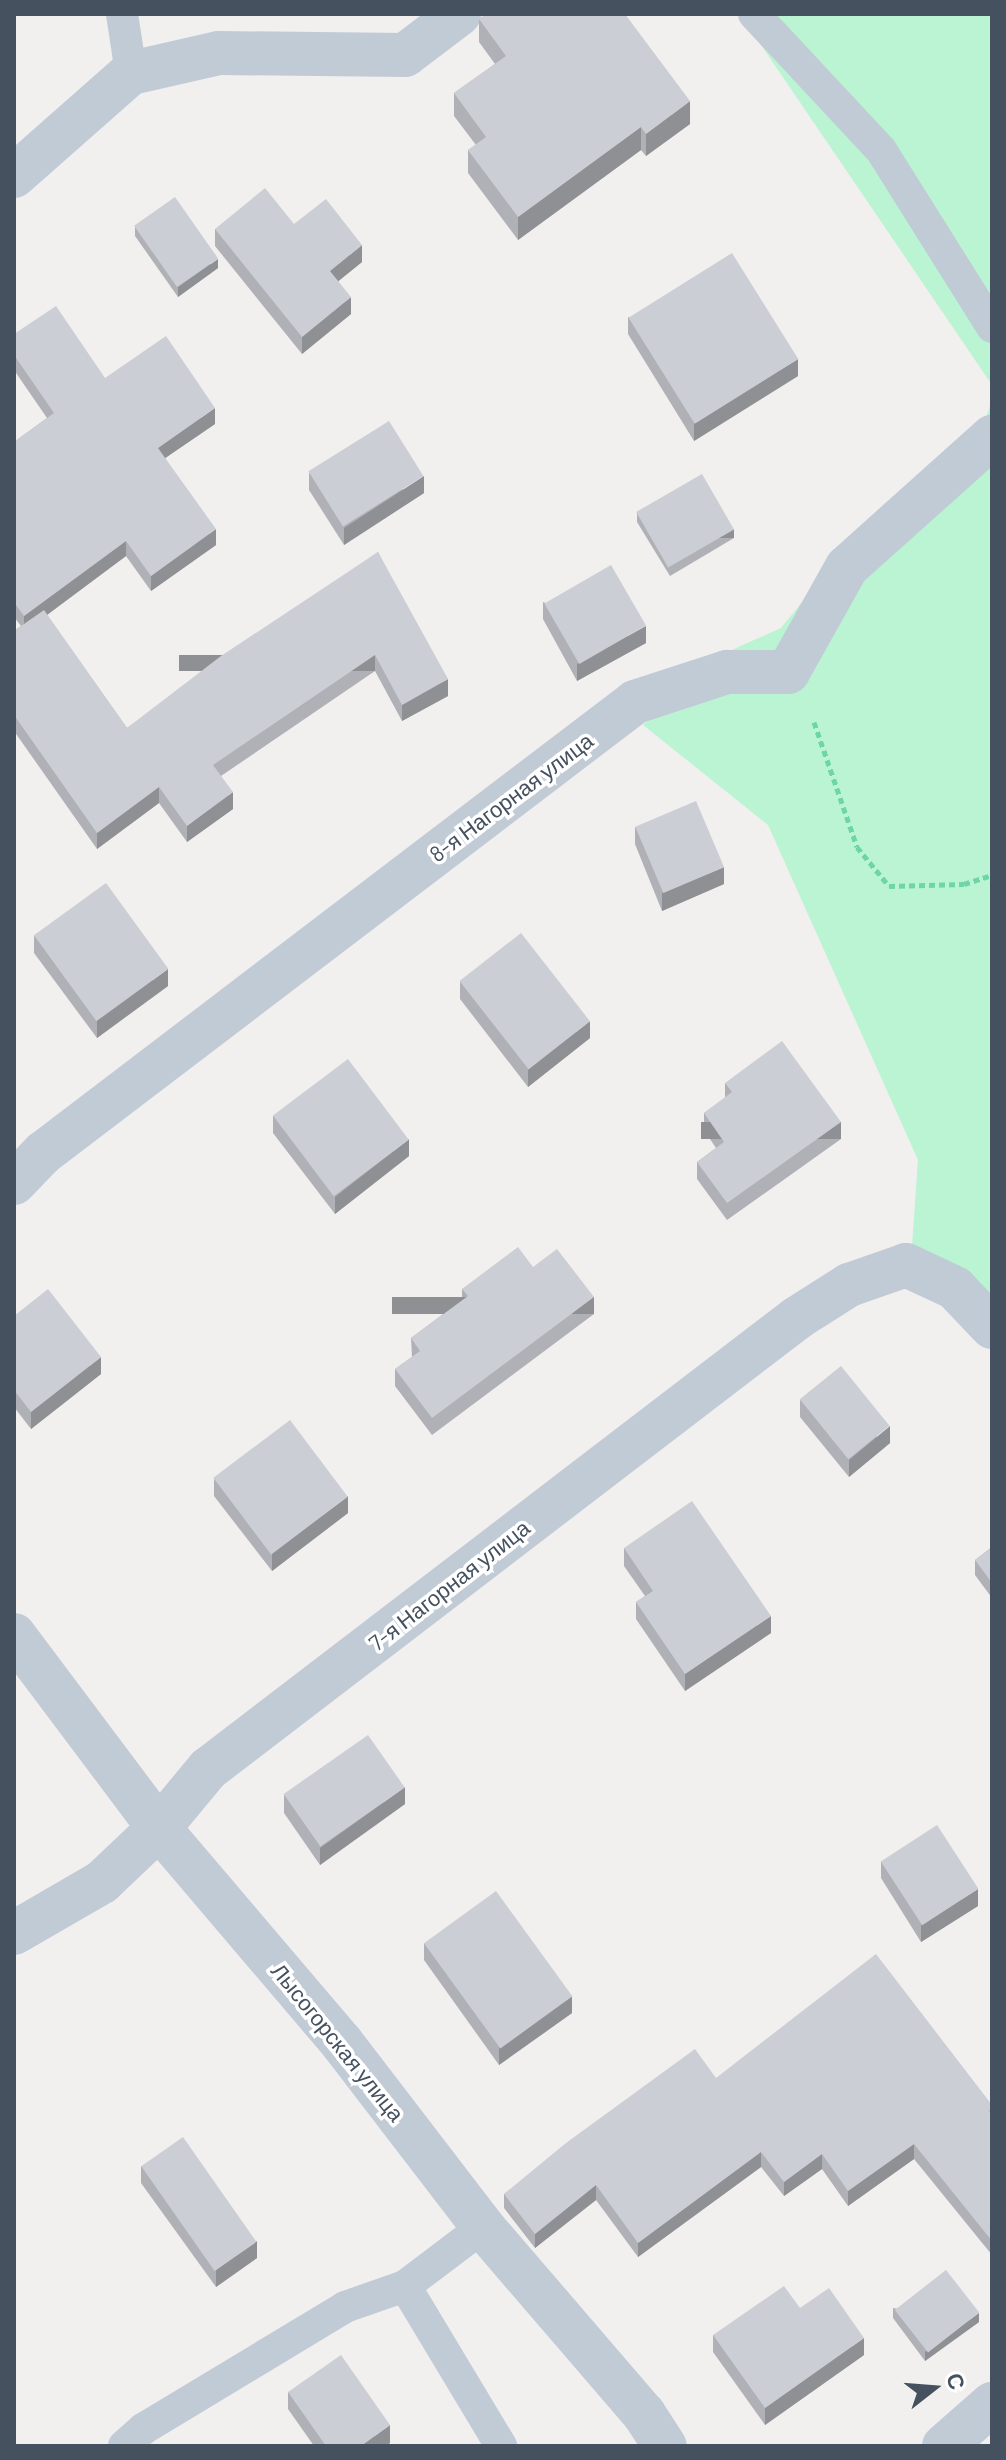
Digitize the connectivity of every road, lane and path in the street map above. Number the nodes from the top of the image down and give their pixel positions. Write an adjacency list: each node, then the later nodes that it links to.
1 (122, 14): 4 (lane)
2 (459, 14): 4 (street)
3 (754, 14): 6 (lane)
4 (131, 73): 5 (street)
5 (14, 176)
6 (992, 327)
7 (992, 437): 8 (street)
8 (788, 672): 9 (path); 10 (street, 8-я Нагорная улица)
9 (992, 875)
10 (14, 1183)
11 (992, 1327): 13 (street, 7-я Нагорная улица)
12 (14, 1635): 13 (street, Лысогорская улица)
13 (159, 1828): 14 (street, 7-я Нагорная улица); 15 (street, Лысогорская улица)
14 (14, 1933)
15 (483, 2227): 16 (lane); 20 (street, Лысогорская улица)
16 (405, 2286): 18 (lane); 19 (lane)
17 (992, 2404): 21 (street)
18 (124, 2446)
19 (501, 2446)
20 (665, 2446)
21 (944, 2446)

